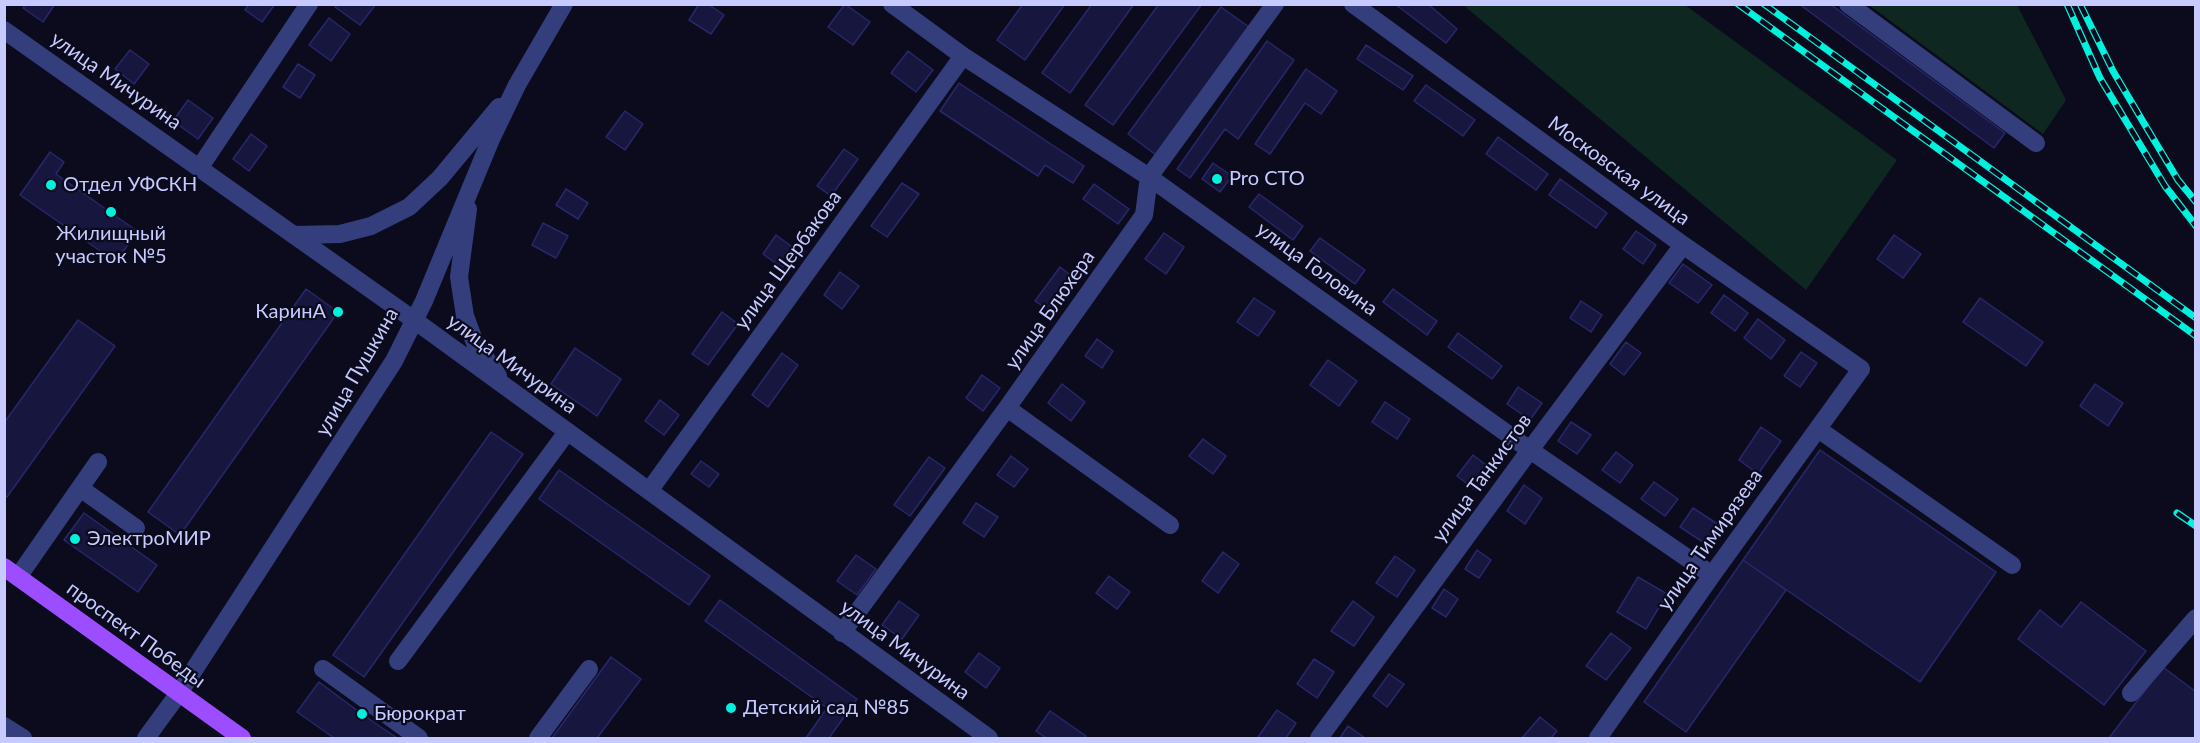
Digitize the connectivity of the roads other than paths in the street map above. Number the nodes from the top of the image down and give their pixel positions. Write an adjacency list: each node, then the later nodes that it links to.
1 (309, 4): 11 (street)
2 (564, 4): 9 (street, улица Пушкина)
3 (892, 4): 8 (street, улица Головина)
4 (1275, 4): 12 (street, улица Блюхера)
5 (1353, 4): 15 (street, Московская улица)
6 (1848, 4): 10 (street)
7 (4, 30): 11 (street, улица Мичурина)
8 (963, 56): 12 (street, улица Головина); 25 (street, улица Щербакова)
9 (517, 85): 13 (street, улица Пушкина); 14 (street)
10 (2036, 143)
11 (200, 167): 14 (street, улица Мичурина)
12 (1149, 177): 19 (street, улица Блюхера); 22 (street, улица Головина)
13 (472, 181): 16 (street, улица Пушкина); 18 (street)
14 (294, 235): 16 (street, улица Мичурина)
15 (1683, 245): 17 (street, Московская улица); 22 (street, улица Танкистов)
16 (414, 320): 18 (street, улица Мичурина); 36 (street, улица Пушкина)
17 (1861, 369): 20 (street, улица Тимирязева)
18 (512, 393): 21 (street, улица Мичурина)
19 (1007, 408): 26 (street); 32 (street, улица Блюхера)
20 (1818, 429): 28 (street); 30 (street, улица Тимирязева)
21 (567, 432): 25 (street, улица Мичурина); 33 (street)
22 (1530, 450): 30 (street, улица Головина); 45 (street, улица Танкистов)
23 (98, 462): 24 (street)
24 (80, 488): 27 (street); 29 (street)
25 (649, 491): 32 (street, улица Мичурина)
26 (1170, 525)
27 (136, 528)
28 (2012, 565)
29 (11, 572): 36 (main road, проспект Победы)
30 (1712, 575): 46 (street, улица Тимирязева)
31 (2196, 618): 37 (street)
32 (842, 633): 44 (street, улица Мичурина)
33 (398, 661)
34 (323, 669): 42 (street)
35 (589, 669): 43 (street)
36 (179, 693): 40 (street, улица Пушкина); 41 (main road, проспект Победы)
37 (2131, 693)
38 (4, 726): 39 (street)
39 (23, 738)
40 (146, 738)
41 (242, 738)
42 (419, 738)
43 (538, 738)
44 (989, 738)
45 (1320, 738)
46 (1598, 738)

